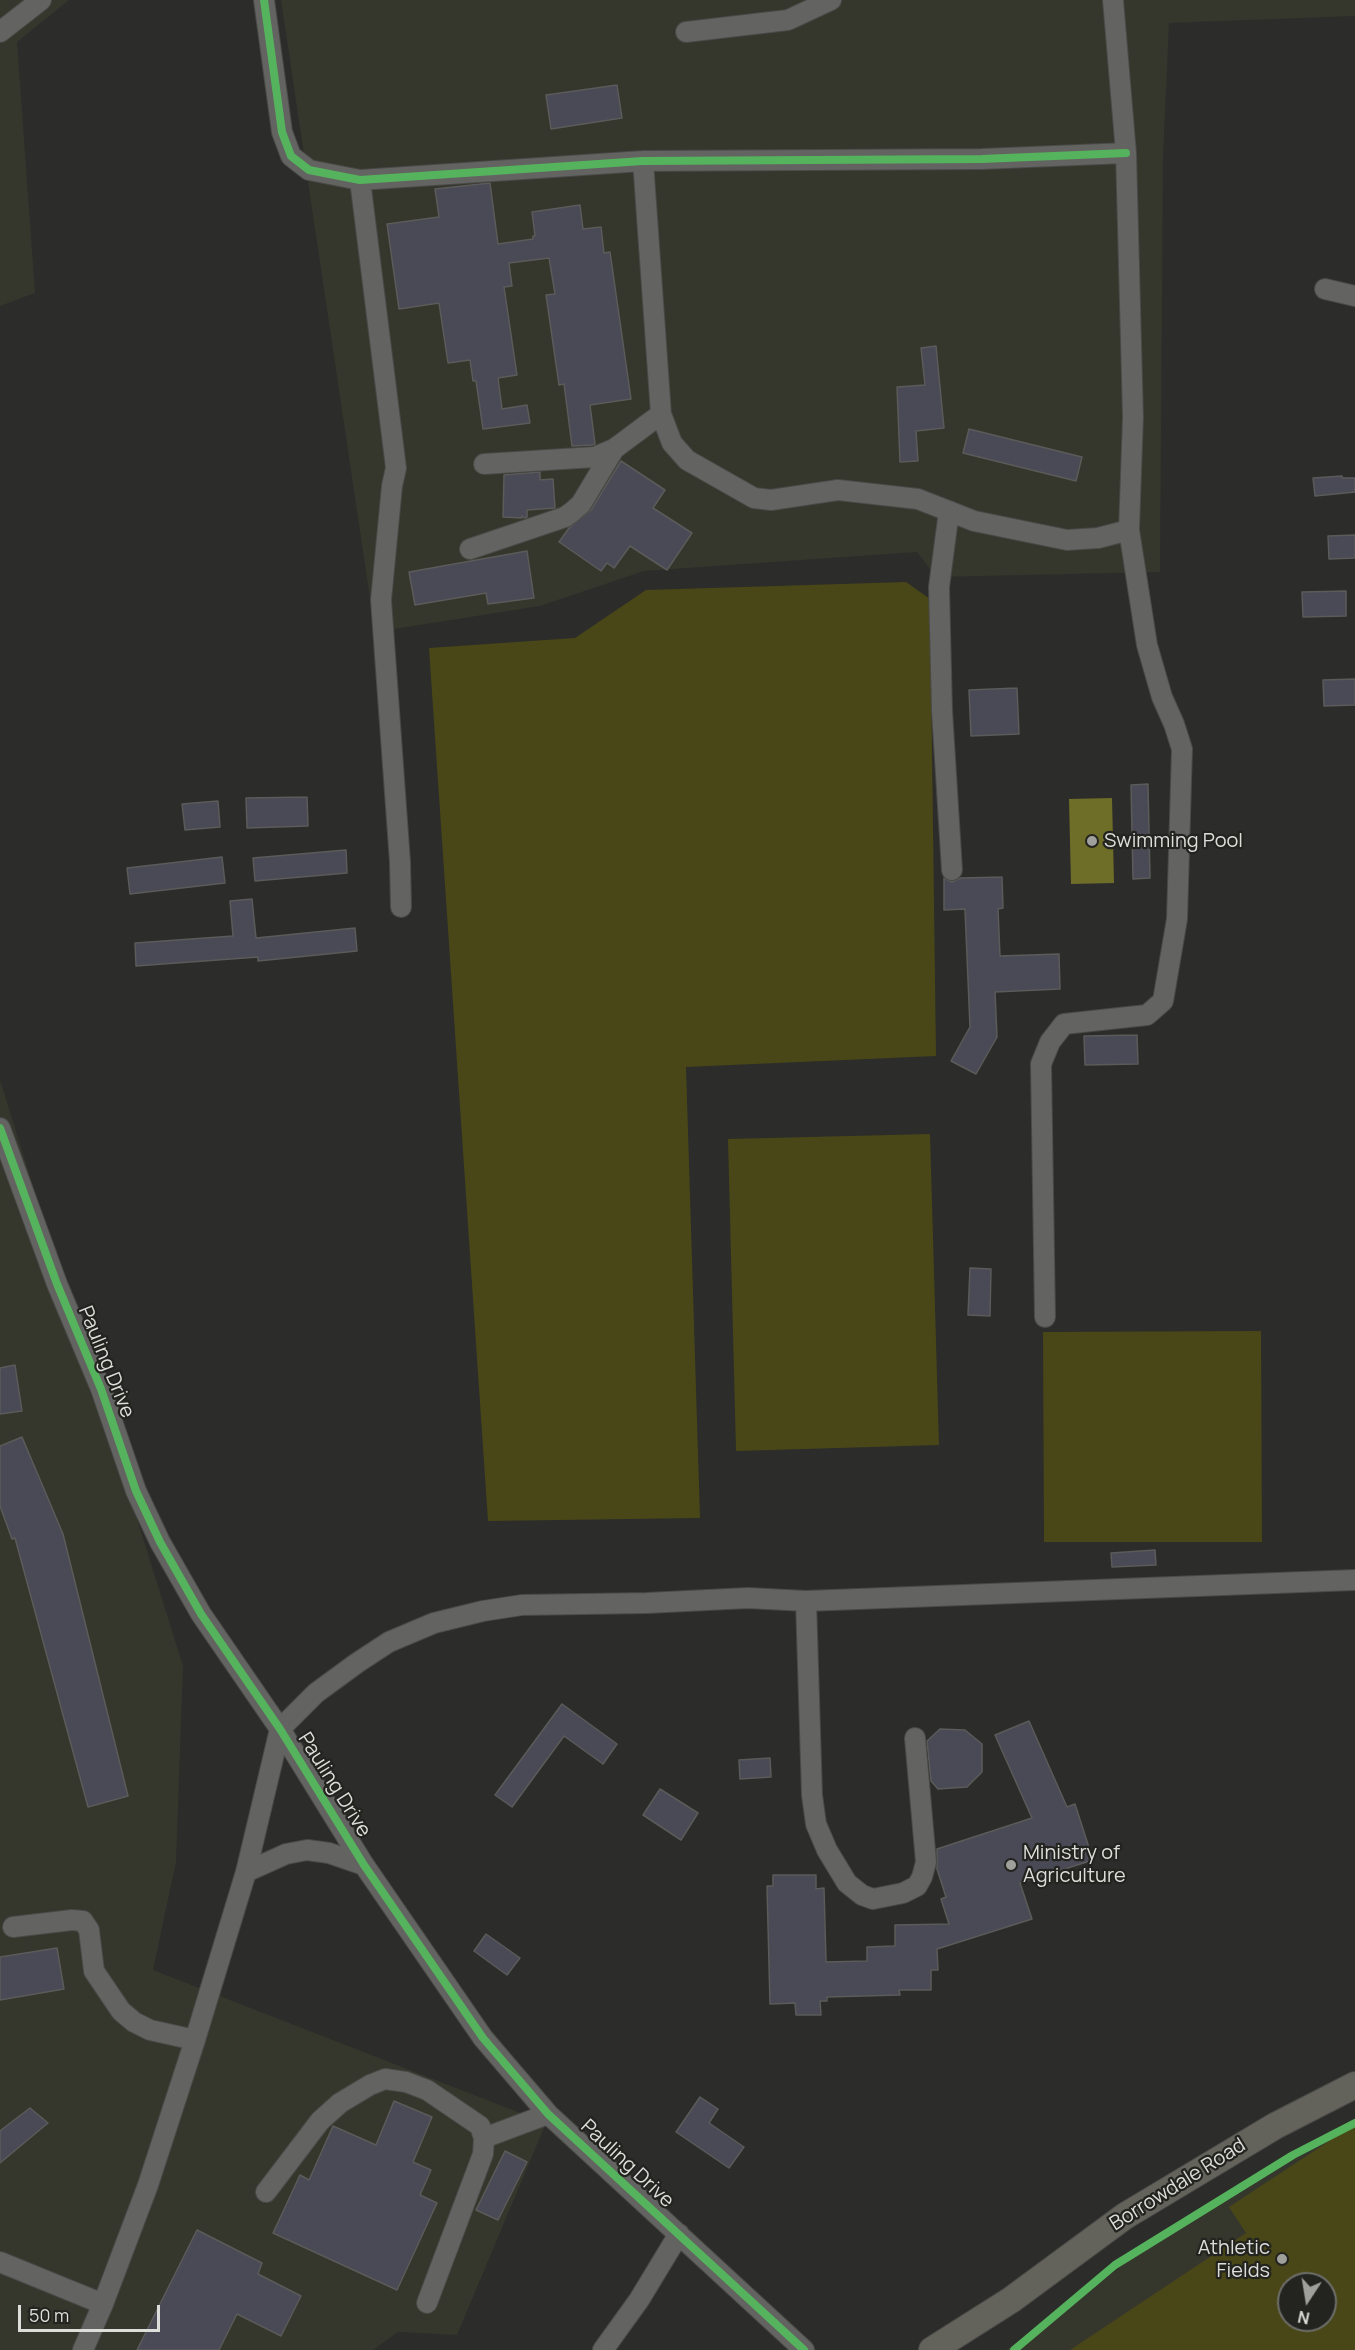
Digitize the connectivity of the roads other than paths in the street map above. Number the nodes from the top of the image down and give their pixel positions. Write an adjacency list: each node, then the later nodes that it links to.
1 (41, 0): 5 (street)
2 (264, 0): 9 (street)
3 (831, 0): 6 (street)
4 (1113, 0): 7 (street)
5 (0, 32)
6 (686, 32)
7 (1126, 153): 8 (street); 16 (street)
8 (643, 161): 9 (street); 12 (street)
9 (360, 180): 19 (street)
10 (1325, 289): 11 (street)
11 (1355, 296)
12 (661, 414): 13 (street); 15 (street)
13 (614, 449): 14 (street); 17 (street)
14 (484, 465)
15 (948, 511): 16 (street); 18 (street)
16 (1129, 530): 21 (street)
17 (471, 549)
18 (952, 870)
19 (401, 907)
20 (0, 1128): 24 (street, Pauling Drive)
21 (1045, 1317)
22 (1355, 1581): 23 (street)
23 (806, 1601): 24 (street); 25 (street)
24 (280, 1730): 26 (street, Pauling Drive); 27 (street)
25 (915, 1738)
26 (364, 1865): 27 (street); 31 (street, Pauling Drive)
27 (246, 1872): 29 (street)
28 (13, 1927): 29 (street)
29 (195, 2040): 38 (street)
30 (1355, 2085): 36 (main road, Borrowdale Road)
31 (548, 2114): 32 (street); 34 (street, Pauling Drive)
32 (484, 2138): 33 (street); 37 (street)
33 (266, 2192)
34 (679, 2234): 40 (street); 41 (street, Pauling Drive)
35 (0, 2262): 38 (street)
36 (1011, 2300): 42 (main road, Borrowdale Road); 43 (main road, Borrowdale Road)
37 (427, 2303)
38 (103, 2304): 39 (street)
39 (83, 2350)
40 (603, 2350)
41 (804, 2350)
42 (932, 2350)
43 (963, 2350)

